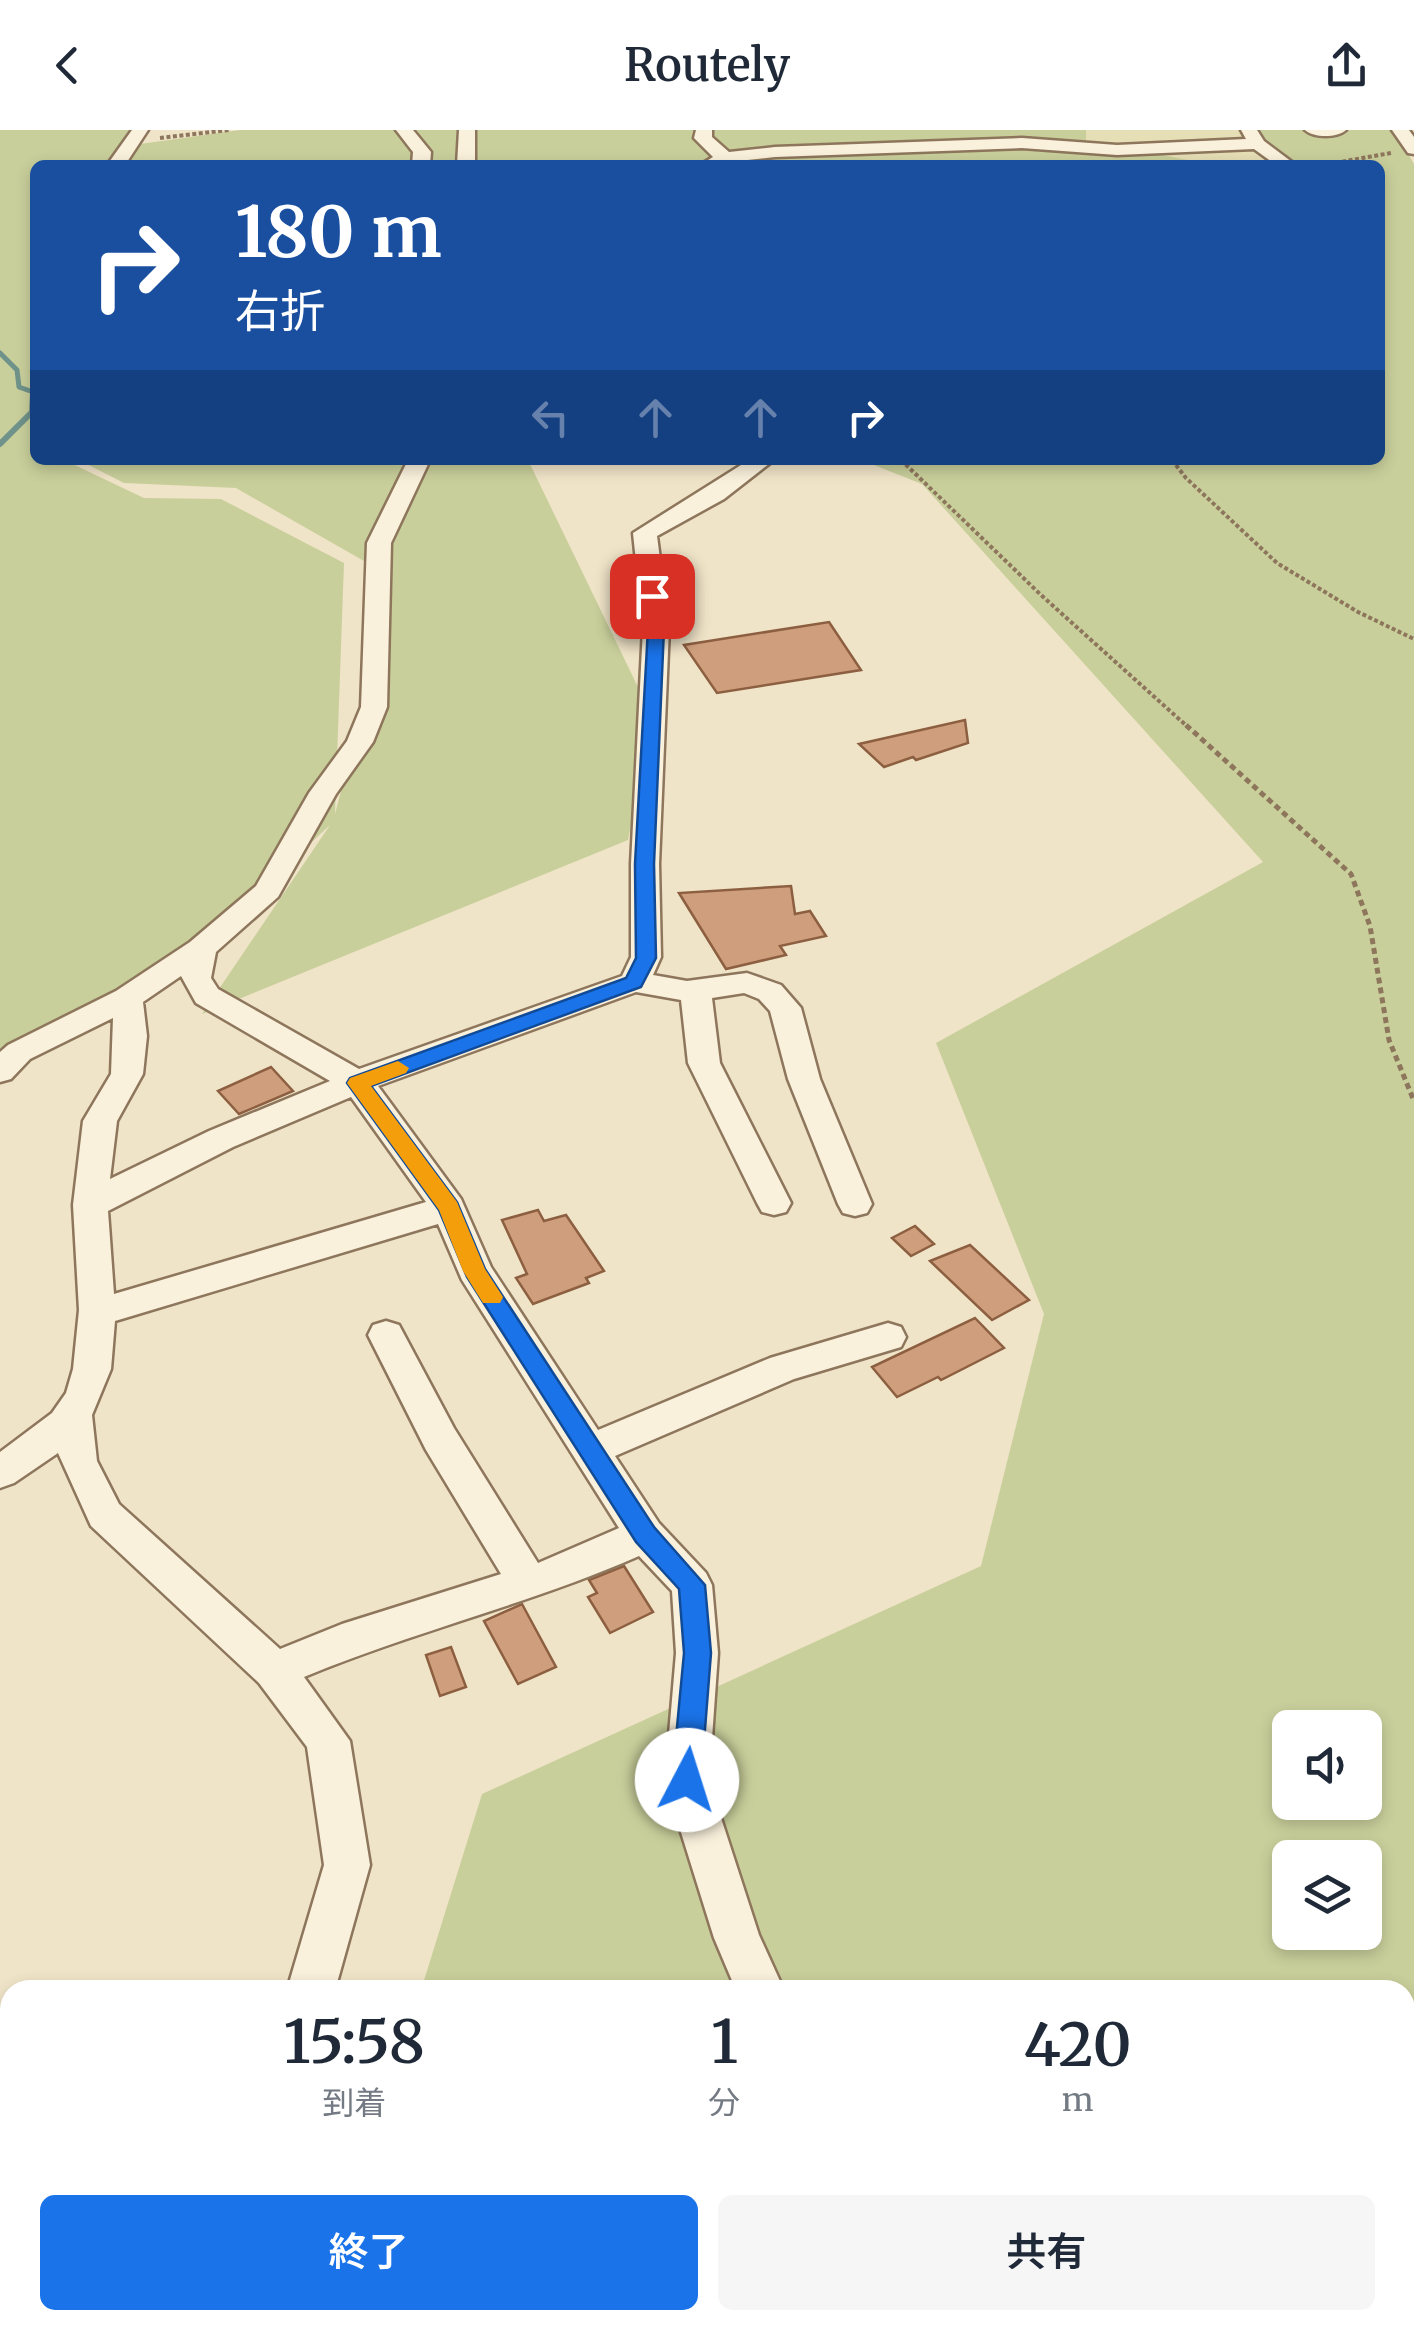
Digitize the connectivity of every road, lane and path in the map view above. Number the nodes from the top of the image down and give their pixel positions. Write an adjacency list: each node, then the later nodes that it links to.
1 (229, 130): 8 (path)
2 (404, 130): 12 (street)
3 (468, 130): 13 (street)
4 (704, 130): 14 (street)
5 (1312, 130): 6 (street)
6 (1338, 130)
7 (1400, 130): 10 (street)
8 (137, 135): 11 (street)
9 (1254, 137): 15 (street); 16 (street)
10 (1413, 149): 17 (path)
11 (120, 160)
12 (421, 160)
13 (466, 160)
14 (716, 160)
15 (729, 160)
16 (1282, 160)
17 (1351, 160)
18 (417, 465): 23 (street)
19 (756, 465): 24 (street)
20 (906, 465): 29 (path)
21 (1176, 465): 22 (path)
22 (1414, 639)
23 (202, 949): 26 (street); 28 (street)
24 (634, 982): 25 (street); 28 (street)
25 (699, 990): 30 (street); 32 (street)
26 (127, 998): 27 (street); 31 (street)
27 (0, 1072)
28 (358, 1083): 31 (street); 33 (street)
29 (1414, 1100)
30 (774, 1203)
31 (90, 1204): 34 (street)
32 (855, 1204)
33 (450, 1208): 34 (street); 38 (street)
34 (94, 1314): 37 (street)
35 (386, 1335): 41 (street)
36 (888, 1336): 38 (street)
37 (72, 1416): 39 (street); 42 (street)
38 (591, 1450): 40 (street)
39 (0, 1472)
40 (645, 1534): 41 (street); 44 (street)
41 (528, 1582): 42 (street)
42 (274, 1670): 43 (street)
43 (314, 1980)
44 (755, 1980)

